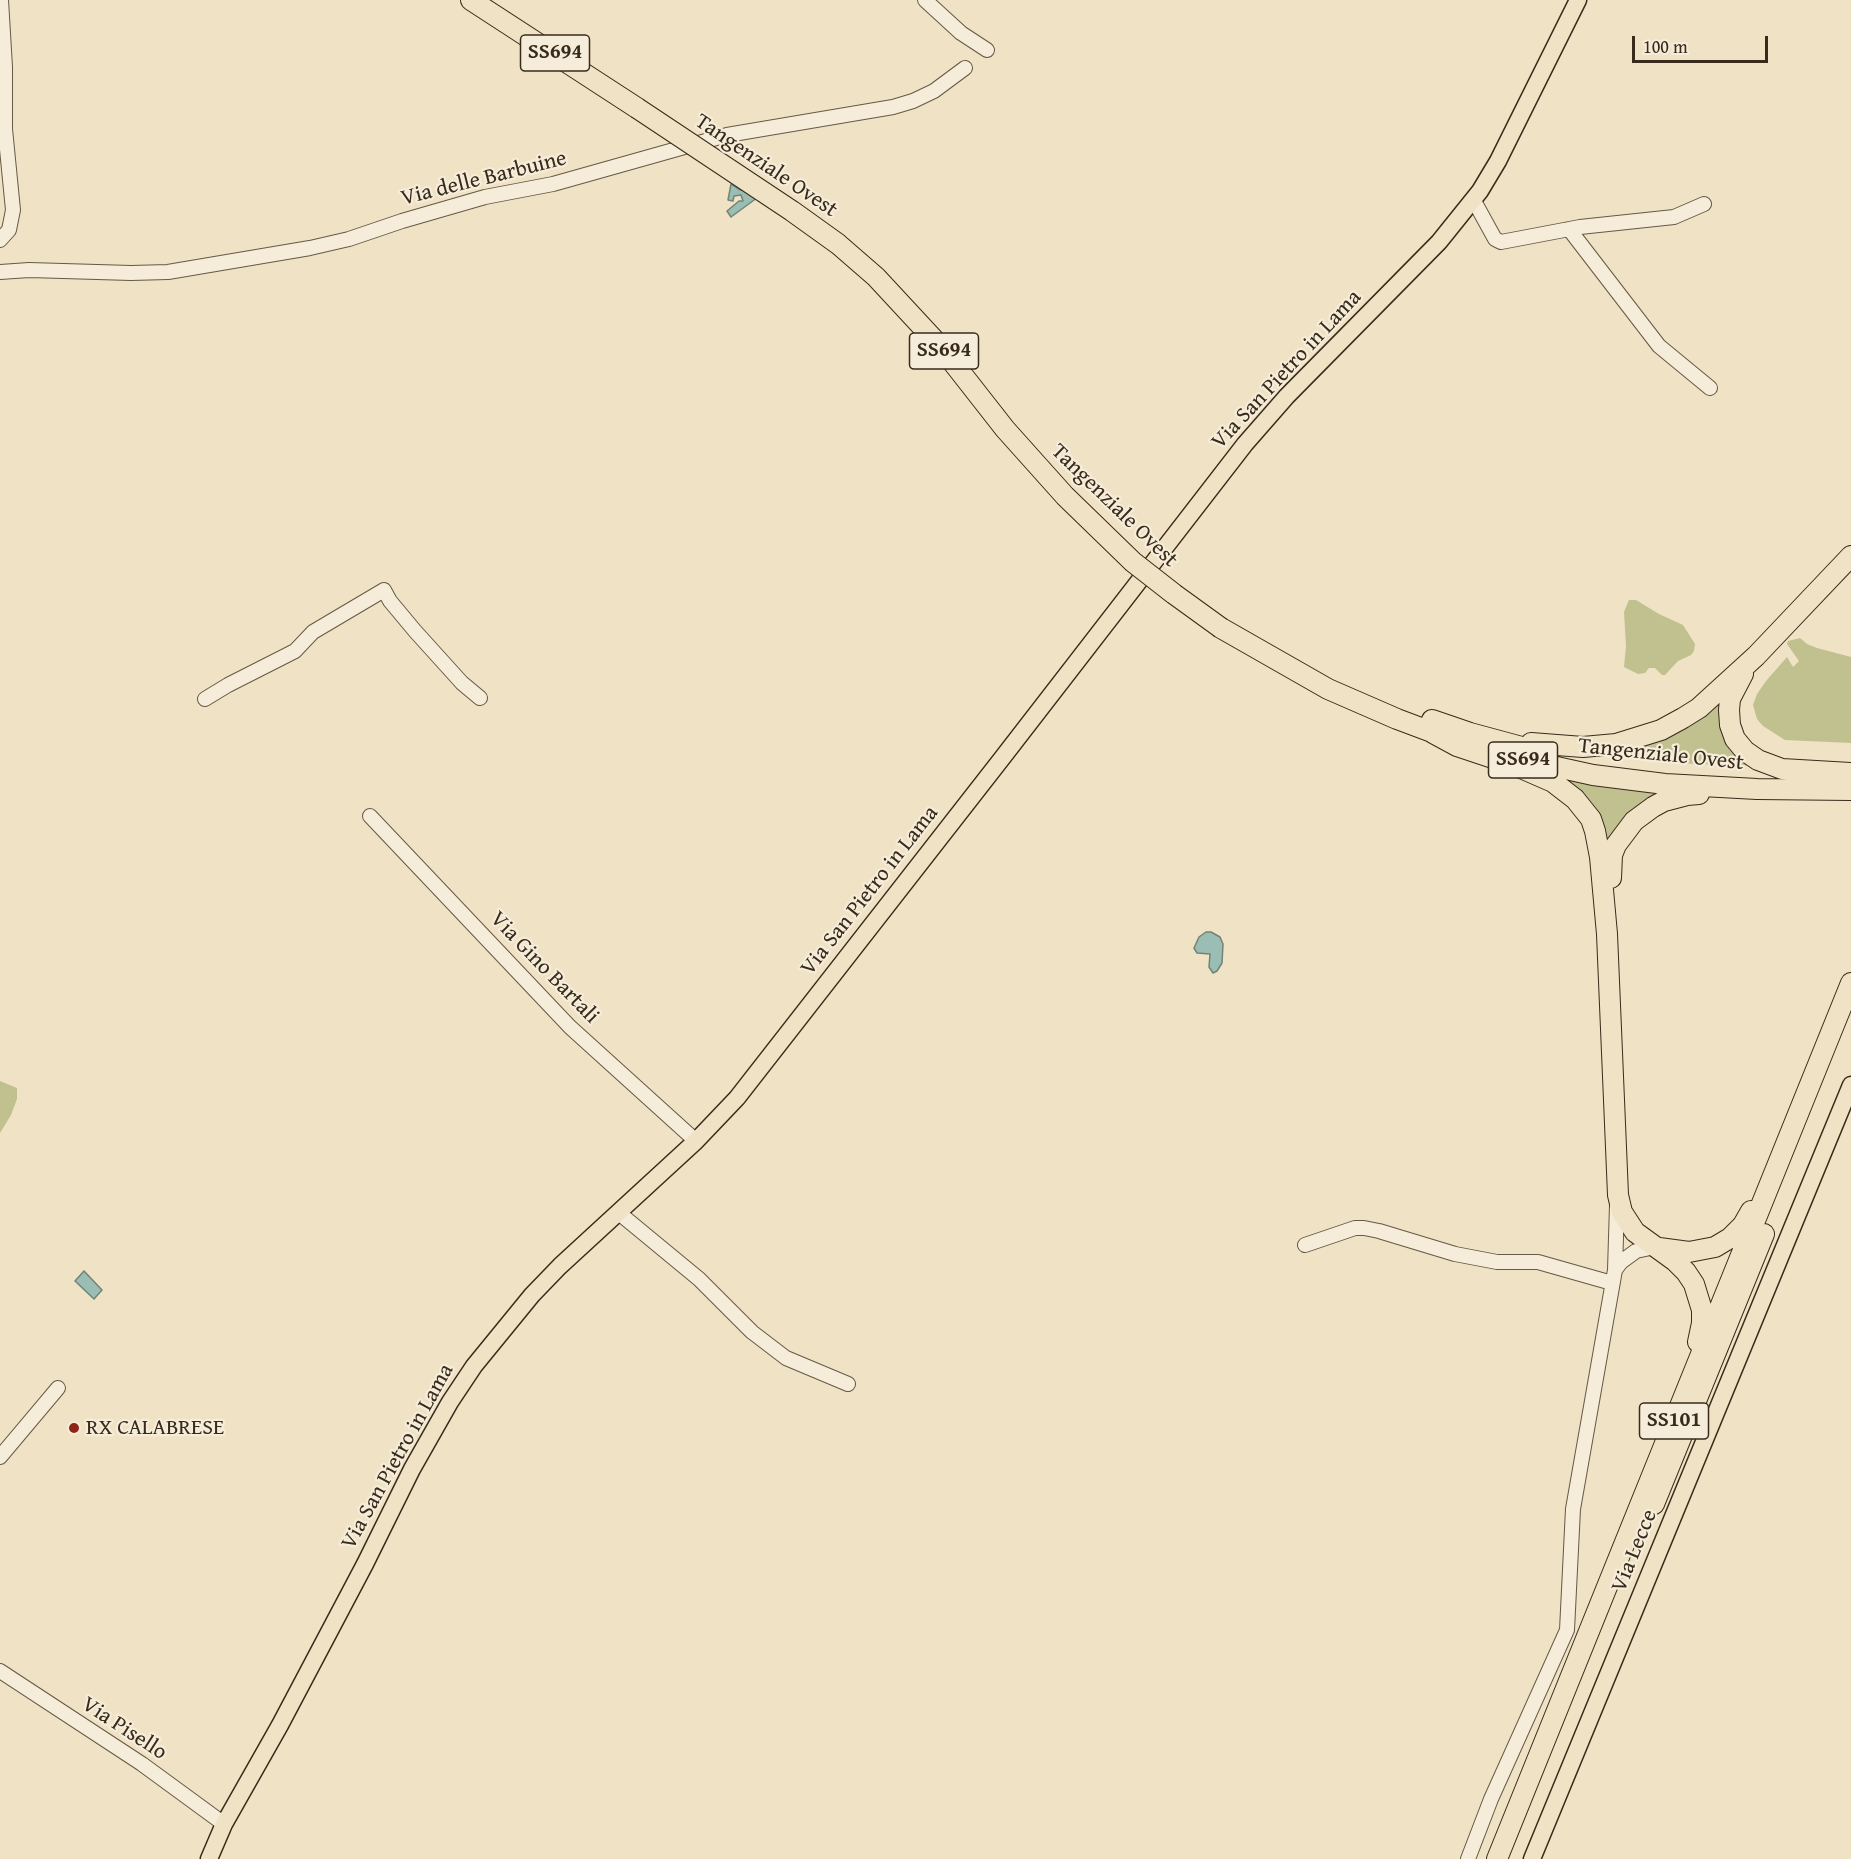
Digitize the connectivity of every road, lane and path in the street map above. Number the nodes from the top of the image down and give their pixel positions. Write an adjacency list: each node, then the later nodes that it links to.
1 (1, 0): 12 (street)
2 (471, 0): 8 (highway, Tangenziale Ovest / SS694)
3 (492, 0): 8 (highway, Tangenziale Ovest / SS694)
4 (925, 0): 6 (street)
5 (1578, 0): 9 (main road, Via San Pietro in Lama)
6 (987, 50)
7 (964, 68): 13 (street, Via delle Barbuine)
8 (640, 103): 16 (highway, Tangenziale Ovest / SS694)
9 (1473, 199): 11 (street); 32 (main road, Via San Pietro in Lama)
10 (1704, 204): 11 (street)
11 (1569, 230): 14 (street)
12 (0, 240)
13 (0, 272)
14 (1710, 388)
15 (1851, 555): 17 (highway)
16 (1224, 622): 20 (highway, Tangenziale Ovest / SS694); 21 (highway, Tangenziale Ovest / SS694)
17 (1756, 656): 20 (highway); 22 (highway)
18 (480, 698): 19 (street)
19 (205, 699)
20 (1415, 714): 23 (highway, Tangenziale Ovest / SS694)
21 (1433, 733): 24 (highway, Tangenziale Ovest / SS694); 27 (highway)
22 (1851, 773)
23 (1851, 778)
24 (1814, 790): 25 (highway, Tangenziale Ovest / SS694); 27 (highway)
25 (1851, 790)
26 (370, 816): 32 (street, Via Gino Bartali)
27 (1607, 934): 33 (highway)
28 (1851, 983): 31 (highway, SS101)
29 (1851, 1017): 47 (highway, SS101)
30 (1851, 1085): 48 (main road, Via Lecce)
31 (1805, 1098): 36 (highway); 41 (highway, SS101)
32 (696, 1141): 34 (main road, Via San Pietro in Lama)
33 (1617, 1176): 36 (highway); 37 (street)
34 (619, 1213): 38 (street); 43 (main road, Via San Pietro in Lama)
35 (1305, 1245): 37 (street)
36 (1655, 1247): 37 (street); 41 (highway)
37 (1614, 1276): 45 (street)
38 (848, 1384)
39 (58, 1388): 40 (street)
40 (0, 1457)
41 (1658, 1458): 46 (highway, SS101)
42 (0, 1671): 43 (street, Via Pisello)
43 (224, 1824): 44 (main road, Via San Pietro in Lama)
44 (209, 1859)
45 (1468, 1859)
46 (1497, 1859)
47 (1509, 1859)
48 (1532, 1859)

